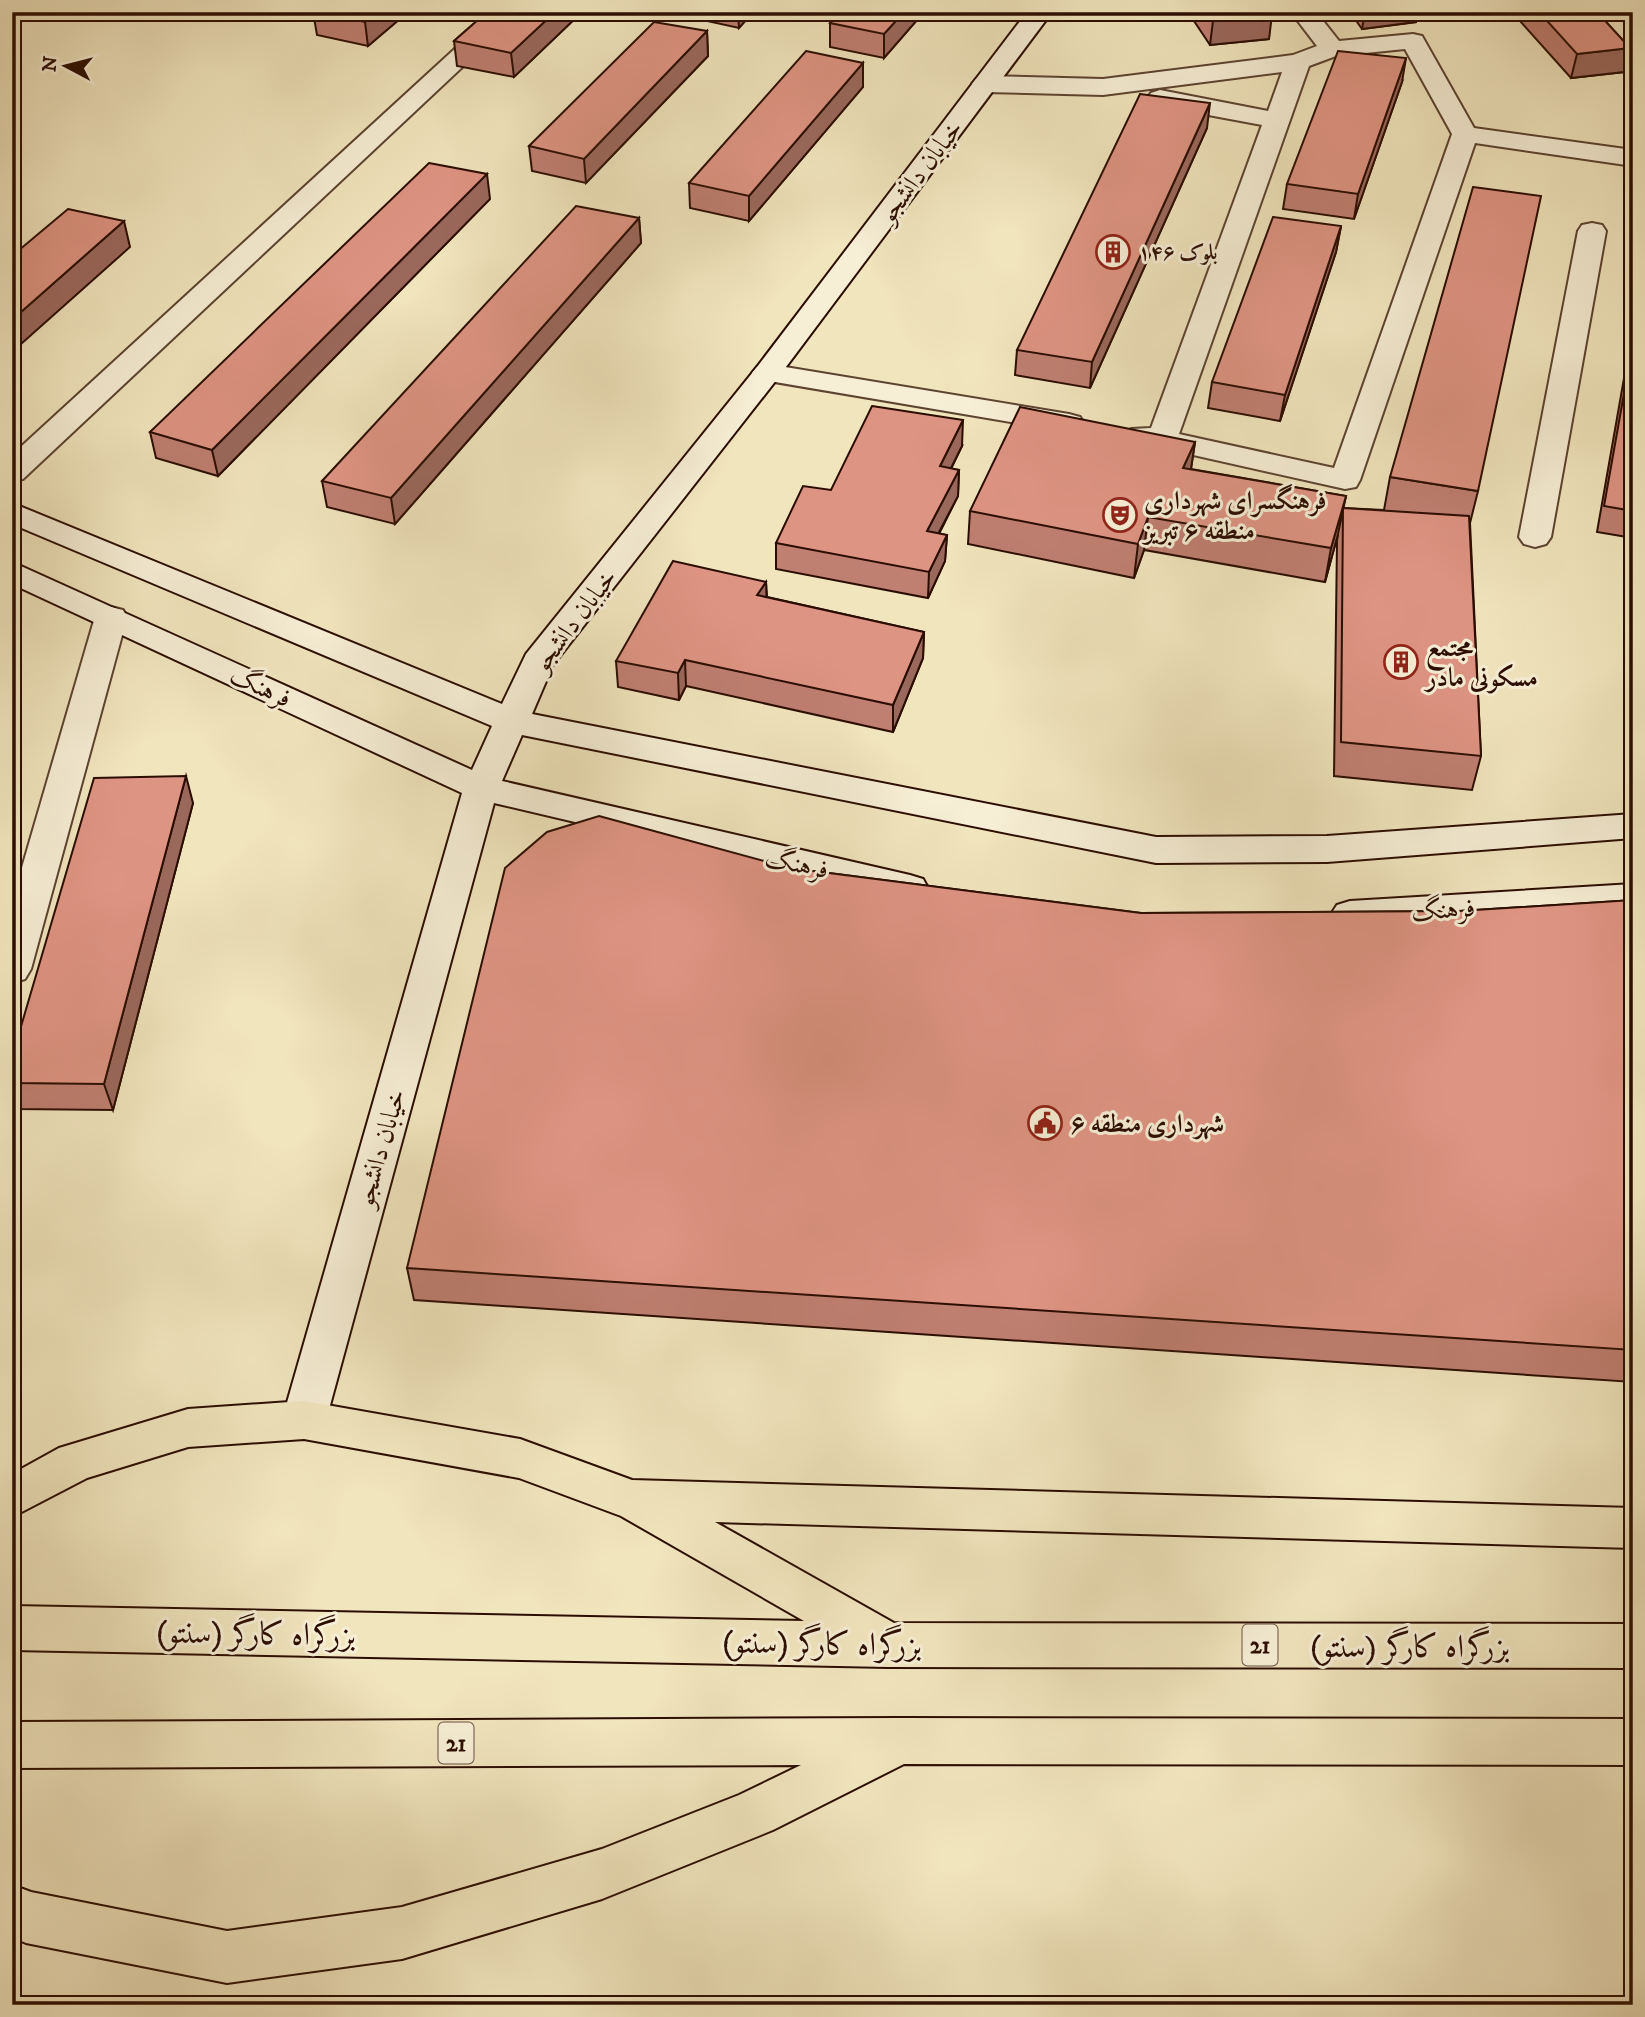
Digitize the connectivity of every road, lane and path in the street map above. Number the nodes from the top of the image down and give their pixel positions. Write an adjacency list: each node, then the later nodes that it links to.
1 (509, 12): 14 (street)
2 (1040, 12): 6 (street, خیابان دانشجو)
3 (1304, 12): 4 (street)
4 (1332, 49): 5 (street); 9 (street)
5 (1298, 62): 7 (street); 8 (street)
6 (985, 84): 7 (street); 12 (street, خیابان دانشجو)
7 (1103, 87): 8 (street)
8 (1276, 120): 13 (street)
9 (1465, 134): 10 (street); 13 (street)
10 (1633, 158)
11 (1592, 230): 16 (street)
12 (767, 373): 13 (street); 19 (street, خیابان دانشجو)
13 (1162, 439)
14 (12, 472)
15 (12, 512): 19 (street)
16 (1535, 537)
17 (12, 572): 18 (street, فرهنگ)
18 (111, 617): 20 (street, فرهنگ); 25 (street)
19 (511, 721): 20 (street, خیابان دانشجو); 21 (street)
20 (481, 788): 22 (street, فرهنگ); 26 (street, خیابان دانشجو)
21 (1633, 826)
22 (942, 892)
23 (1633, 897): 24 (street, فرهنگ)
24 (1313, 914)
25 (12, 968)
26 (304, 1420): 27 (highway); 28 (highway)
27 (12, 1497)
28 (632, 1500): 29 (highway); 31 (highway)
29 (1633, 1528)
30 (12, 1628): 31 (highway, بزرگراه کارگر (سنتو) / 21)
31 (888, 1645): 32 (highway, بزرگراه کارگر (سنتو) / 21)
32 (1633, 1646)
33 (900, 1741): 34 (highway, 21); 35 (highway, 21); 36 (highway)
34 (1633, 1742)
35 (12, 1745)
36 (12, 1910)

